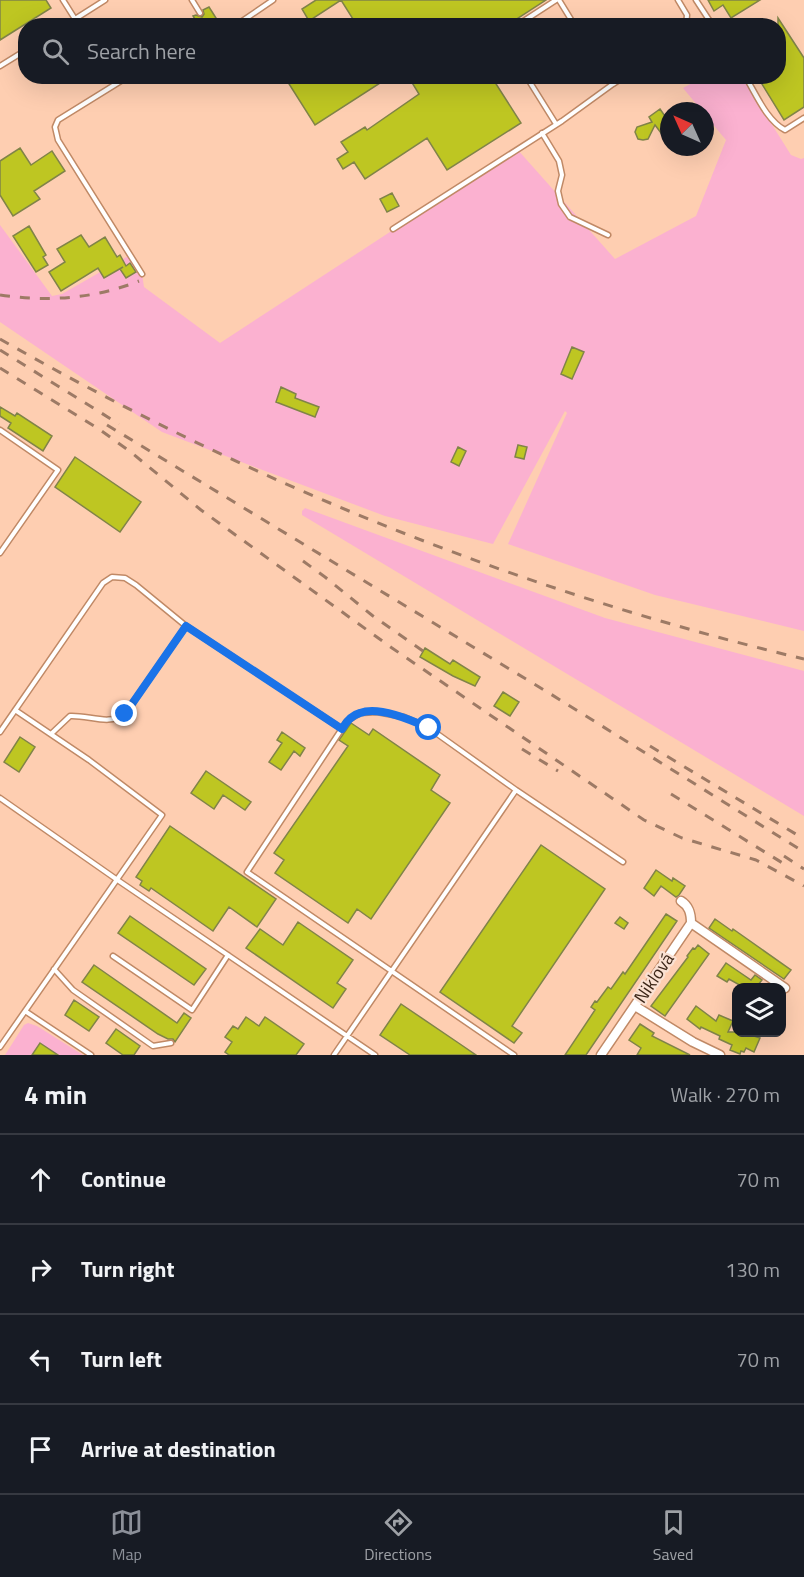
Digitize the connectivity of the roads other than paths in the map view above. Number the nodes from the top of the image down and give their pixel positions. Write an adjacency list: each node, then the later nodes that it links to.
1 (63, 0): 9 (lane)
2 (105, 0): 10 (lane)
3 (192, 0): 8 (lane)
4 (273, 0): 11 (lane)
5 (557, 0): 12 (lane); 13 (lane)
6 (678, 0): 14 (lane)
7 (696, 0): 15 (lane)
8 (200, 13)
9 (74, 18)
10 (77, 18)
11 (247, 18)
12 (529, 18)
13 (569, 18)
14 (687, 18)
15 (707, 18)
16 (18, 55): 17 (lane)
17 (0, 66)
18 (116, 84): 27 (lane)
19 (531, 84): 23 (lane)
20 (613, 84): 23 (lane)
21 (750, 84): 22 (lane)
22 (804, 118)
23 (556, 124): 24 (lane)
24 (542, 133): 25 (lane); 26 (lane)
25 (393, 229)
26 (608, 235)
27 (142, 274)
28 (0, 430): 29 (lane)
29 (0, 553)
30 (186, 626): 31 (lane); 32 (lane); 34 (lane)
31 (15, 710): 33 (lane); 34 (lane)
32 (342, 729): 35 (lane); 44 (lane)
33 (0, 732)
34 (51, 734): 38 (lane)
35 (516, 790): 37 (lane); 44 (lane)
36 (0, 798): 38 (lane)
37 (623, 862)
38 (116, 879): 41 (lane); 43 (lane)
39 (681, 901): 40 (street)
40 (691, 923): 45 (street); 46 (street, Niklová)
41 (228, 955): 42 (lane); 48 (lane)
42 (113, 956)
43 (54, 969): 47 (lane); 49 (lane)
44 (392, 970): 48 (lane); 54 (lane)
45 (778, 983)
46 (635, 1006): 55 (street, Niklová); 56 (street)
47 (25, 1011): 50 (lane); 51 (lane)
48 (347, 1036): 52 (lane); 53 (lane)
49 (171, 1043)
50 (0, 1047)
51 (91, 1055)
52 (334, 1055)
53 (375, 1055)
54 (514, 1055)
55 (601, 1055)
56 (720, 1055)

